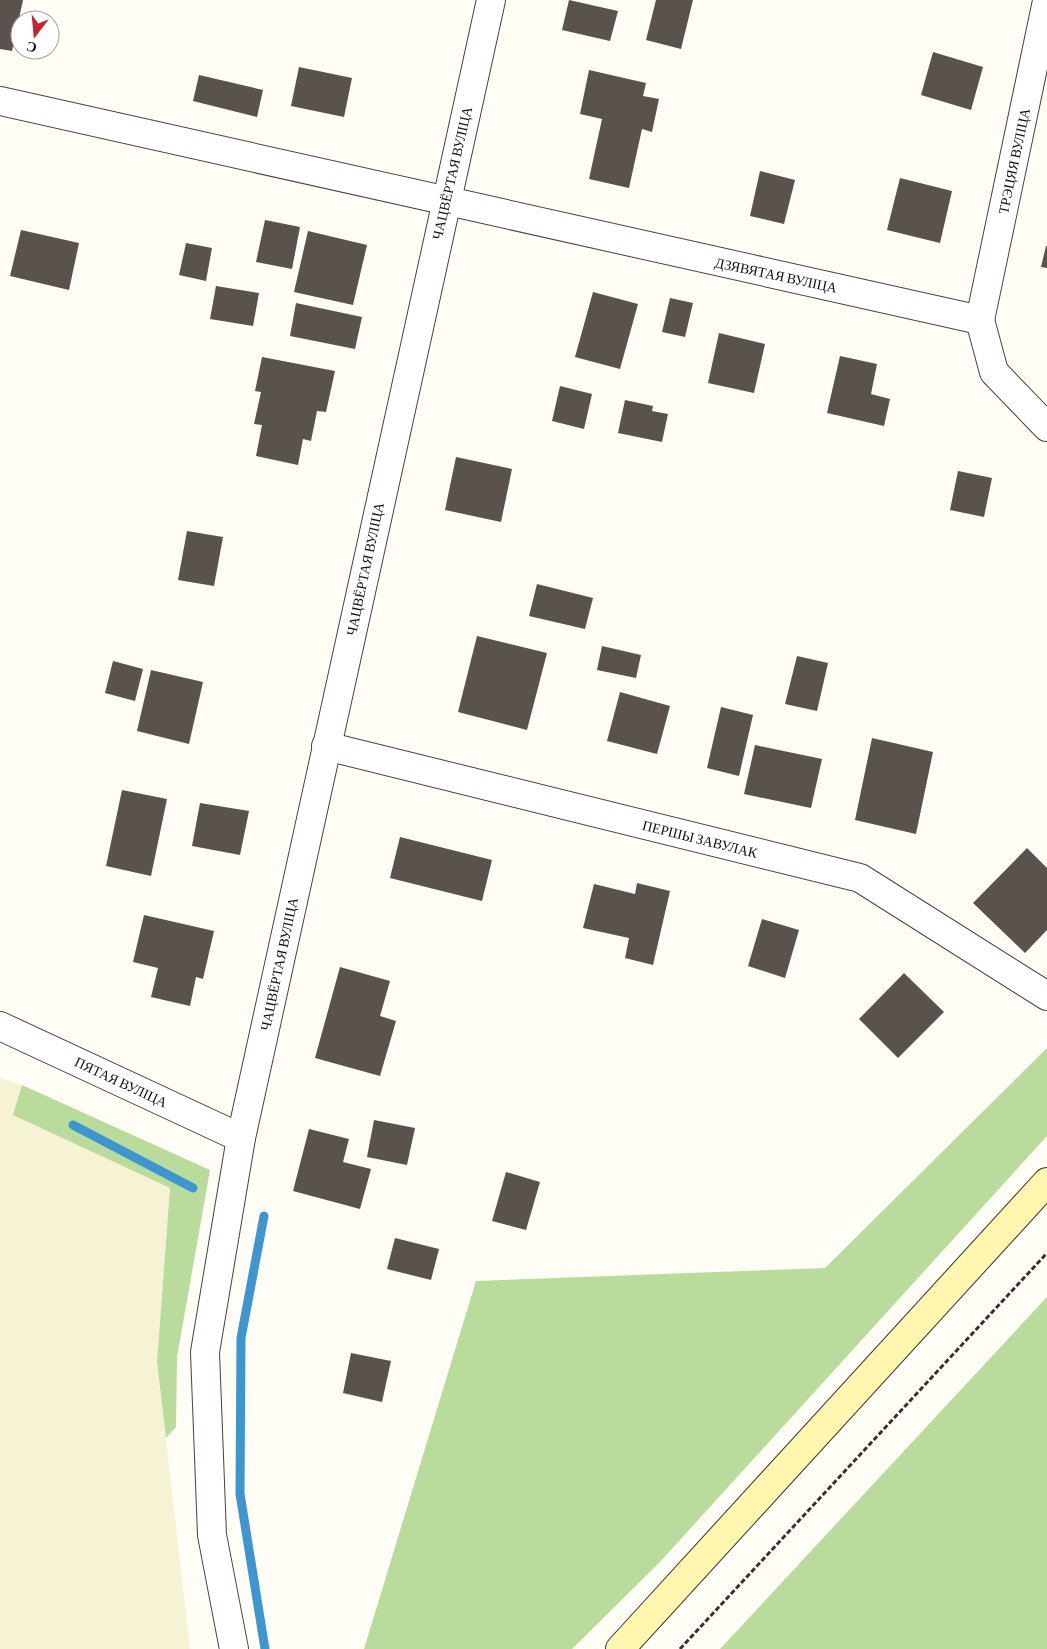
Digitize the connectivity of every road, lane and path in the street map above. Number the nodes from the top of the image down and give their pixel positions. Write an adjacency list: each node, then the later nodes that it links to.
1 (491, 0): 4 (street, ЧАЦВЁРТАЯ ВУЛІЦА)
2 (1047, 1): 5 (street, ТРЭЦЯЯ ВУЛІЦА)
3 (0, 101): 4 (street, ДЗЯВЯТАЯ ВУЛІЦА)
4 (446, 202): 5 (street, ДЗЯВЯТАЯ ВУЛІЦА); 7 (street, ЧАЦВЁРТАЯ ВУЛІЦА)
5 (980, 320): 6 (street)
6 (1047, 427)
7 (326, 746): 8 (street, ПЕРШЫ ЗАВУЛАК); 10 (street, ЧАЦВЁРТАЯ ВУЛІЦА)
8 (1047, 996)
9 (0, 1026): 10 (street, ПЯТАЯ ВУЛІЦА)
10 (241, 1138): 13 (street, ЧАЦВЁРТАЯ ВУЛІЦА)
11 (1047, 1182): 14 (main road)
12 (1047, 1254): 15 (path)
13 (234, 1649)
14 (620, 1649)
15 (680, 1649)

